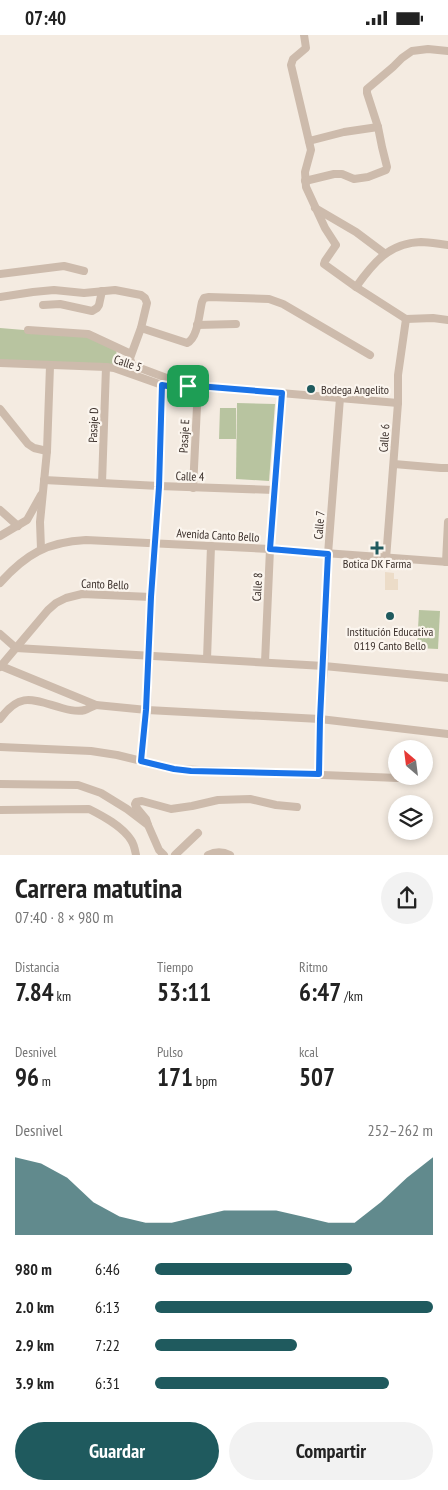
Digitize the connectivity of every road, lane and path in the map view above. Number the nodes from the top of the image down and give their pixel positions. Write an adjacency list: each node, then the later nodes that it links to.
1 (304, 35): 4 (street)
2 (448, 51): 3 (street)
3 (378, 127): 4 (street); 5 (street)
4 (309, 141): 5 (street)
5 (305, 181): 6 (street)
6 (315, 208): 8 (street); 11 (street)
7 (448, 245): 8 (street)
8 (384, 253): 11 (street)
9 (84, 271): 10 (street)
10 (0, 274)
11 (356, 287): 15 (street)
12 (102, 291): 13 (street); 14 (street); 19 (street)
13 (0, 297)
14 (43, 305)
15 (406, 319): 16 (street); 31 (street, Calle 6)
16 (448, 320)
17 (236, 324): 18 (street)
18 (197, 325): 19 (street); 22 (street)
19 (141, 328): 21 (street)
20 (28, 330): 21 (street)
21 (132, 354): 27 (street)
22 (370, 355)
23 (0, 363): 24 (street, Calle 5)
24 (50, 366): 25 (street, Calle 5); 33 (street)
25 (106, 367): 26 (street, Calle 5); 37 (street, Pasaje D)
26 (162, 385): 27 (street, Calle 5); 38 (street)
27 (188, 386): 28 (street, Calle 5)
28 (198, 386): 29 (street, Calle 5); 39 (street, Pasaje E)
29 (282, 393): 30 (street, Calle 5); 41 (street, Calle 8)
30 (340, 398): 31 (street, Calle 5); 50 (street, Calle 7)
31 (398, 403): 34 (street, Calle 6)
32 (0, 409): 33 (street)
33 (47, 451): 36 (street)
34 (394, 464): 35 (street); 51 (street, Calle 6)
35 (448, 468)
36 (44, 480): 37 (street, Calle 4); 40 (street)
37 (102, 483): 38 (street, Calle 4)
38 (159, 487): 39 (street, Calle 4); 46 (street)
39 (193, 488): 41 (street, Calle 4)
40 (44, 489): 44 (street); 48 (street)
41 (274, 490): 49 (street, Calle 8)
42 (0, 510): 44 (street)
43 (448, 522): 52 (street)
44 (18, 526): 45 (street)
45 (0, 536)
46 (155, 544): 47 (street, Avenida Canto Bello); 48 (street, Avenida Canto Bello); 54 (street)
47 (211, 546): 49 (street, Avenida Canto Bello); 58 (street)
48 (41, 549): 53 (street, Avenida Canto Bello)
49 (270, 549): 50 (street, Avenida Canto Bello); 59 (street, Calle 8)
50 (328, 554): 51 (street, Avenida Canto Bello); 60 (street, Calle 7)
51 (386, 559): 52 (street, Avenida Canto Bello)
52 (447, 562)
53 (0, 583)
54 (151, 597): 56 (street, Canto Bello); 57 (street)
55 (0, 634): 56 (street)
56 (16, 648): 57 (street); 61 (street, Canto Bello)
57 (149, 656): 58 (street); 64 (street)
58 (207, 659): 59 (street)
59 (265, 662): 60 (street)
60 (324, 666): 62 (street); 66 (street, Calle 7)
61 (0, 667): 63 (street)
62 (448, 678)
63 (96, 705): 64 (street); 65 (street)
64 (146, 710): 66 (street); 69 (street)
65 (0, 719)
66 (320, 719): 67 (street); 70 (street, Calle 7)
67 (448, 734)
68 (0, 747): 69 (street)
69 (141, 761): 70 (street)
70 (319, 774): 71 (street)
71 (388, 777)
72 (0, 784): 75 (street)
73 (297, 807): 75 (street)
74 (0, 810): 77 (street)
75 (148, 825): 78 (street)
76 (198, 833): 79 (street)
77 (136, 855)
78 (164, 855)
79 (175, 855)
80 (208, 855): 81 (street)
81 (230, 855)

